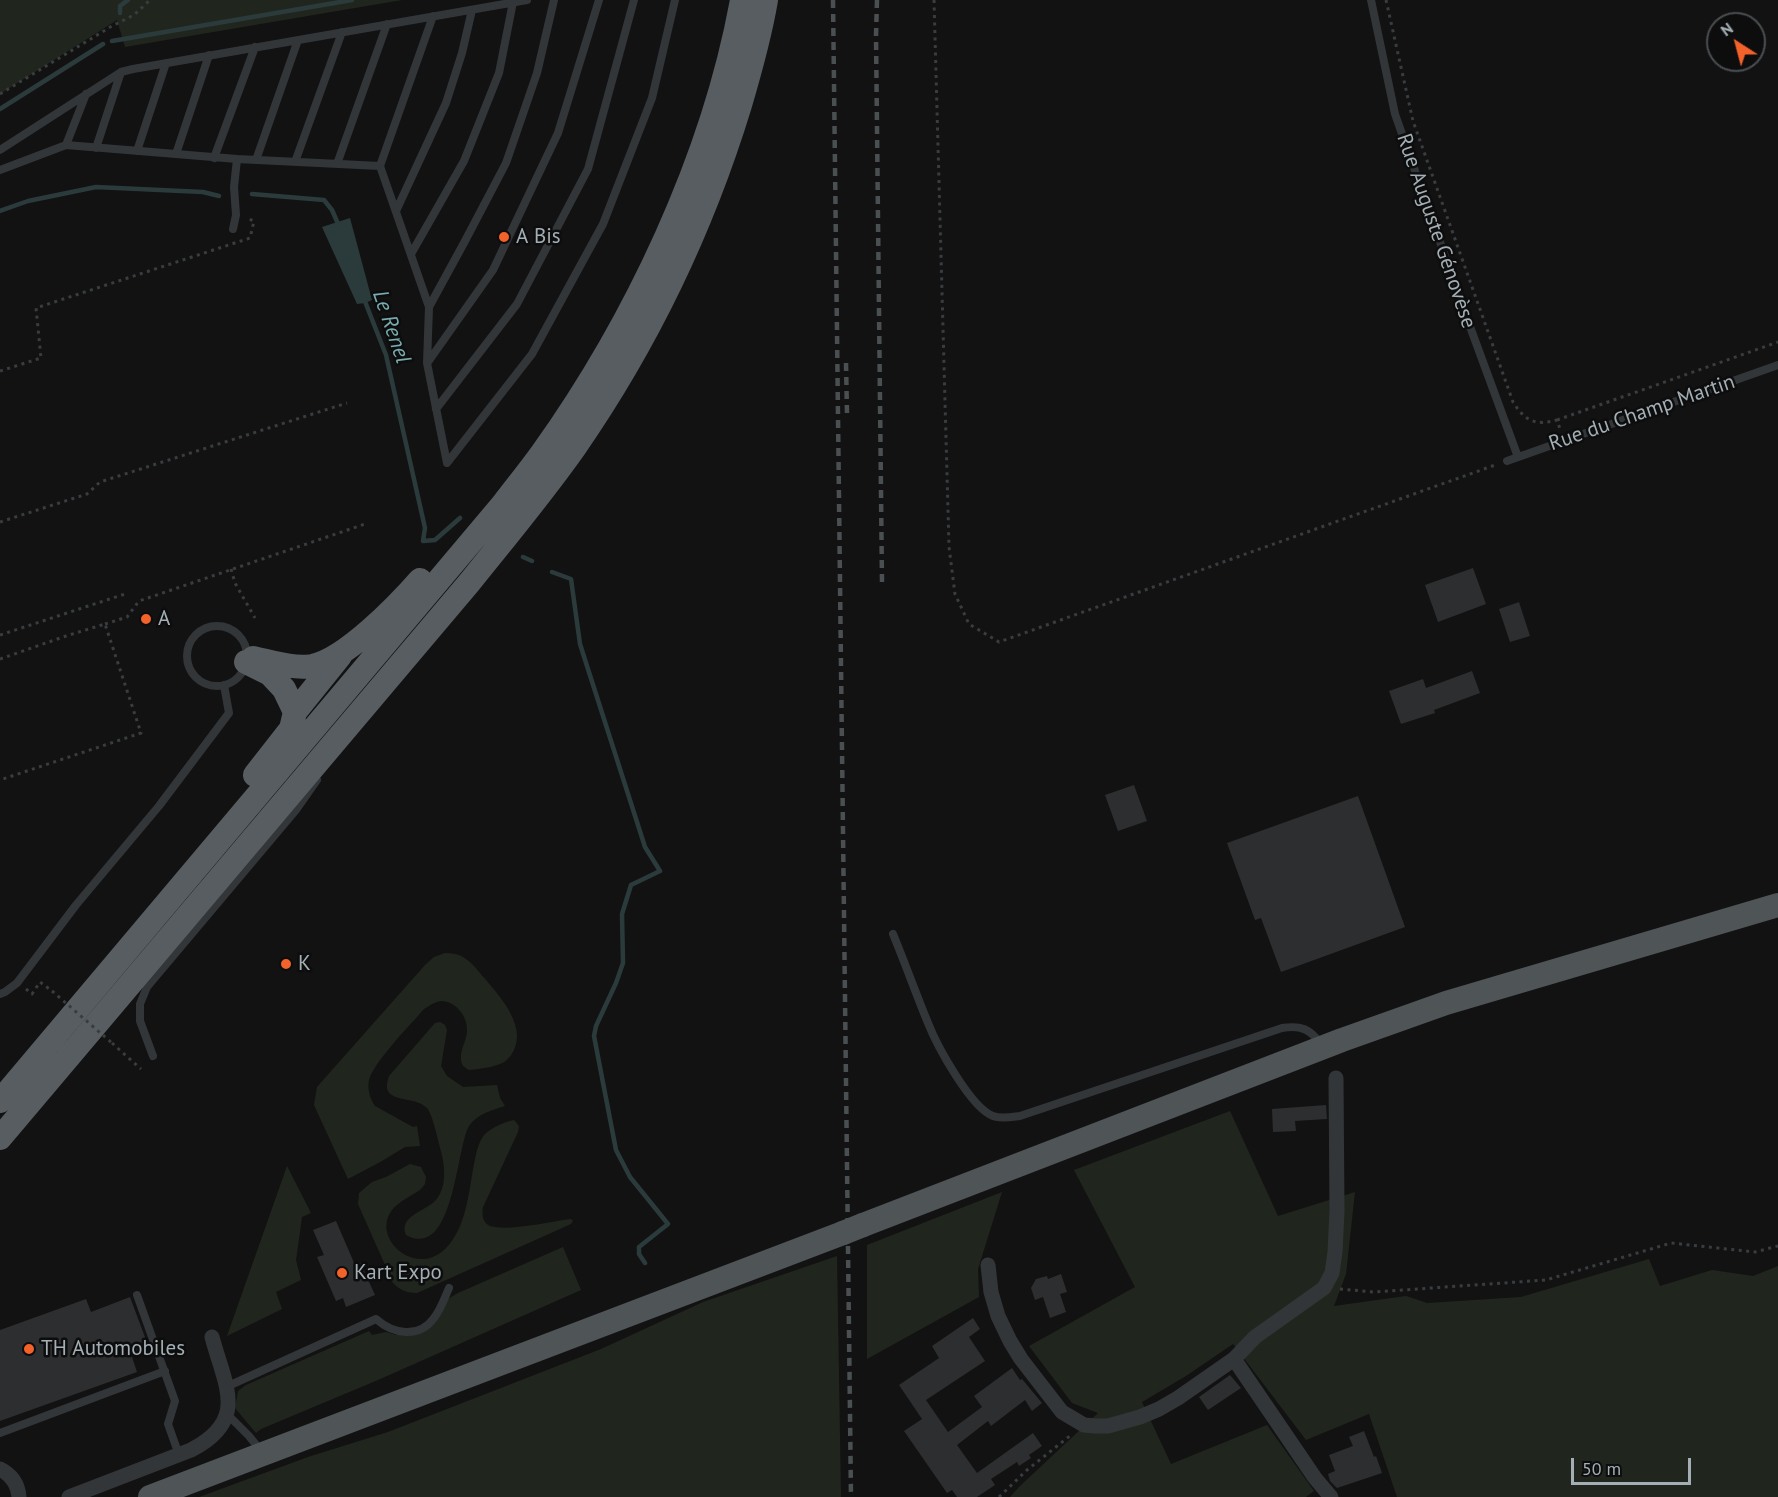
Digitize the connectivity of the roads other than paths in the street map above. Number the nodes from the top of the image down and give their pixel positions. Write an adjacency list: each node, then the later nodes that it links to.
1 (527, 0): 9 (lane)
2 (554, 0): 35 (lane)
3 (599, 0): 36 (lane)
4 (634, 0): 39 (lane)
5 (675, 0): 39 (lane)
6 (742, 0): 38 (highway)
7 (766, 0): 43 (highway)
8 (1371, 0): 40 (lane, Rue Auguste Génovèse)
9 (513, 2): 10 (lane); 34 (lane)
10 (472, 10): 11 (lane); 32 (lane)
11 (433, 16): 12 (lane); 30 (lane)
12 (387, 24): 13 (lane); 29 (lane)
13 (342, 32): 14 (lane); 28 (lane)
14 (298, 40): 15 (lane); 27 (lane)
15 (255, 47): 16 (lane); 25 (lane)
16 (209, 55): 17 (lane); 24 (lane)
17 (166, 63): 18 (lane); 23 (lane)
18 (121, 72): 19 (lane); 21 (lane)
19 (86, 94): 20 (lane); 22 (lane)
20 (66, 145): 21 (lane); 31 (lane)
21 (96, 148): 23 (lane)
22 (0, 150)
23 (137, 151): 24 (lane)
24 (176, 154): 25 (lane)
25 (214, 158): 26 (lane)
26 (237, 159): 27 (lane); 33 (lane)
27 (256, 160): 28 (lane)
28 (295, 162): 29 (lane)
29 (337, 164): 30 (lane)
30 (380, 166): 32 (lane)
31 (0, 170)
32 (396, 211): 34 (lane)
33 (233, 229)
34 (411, 254): 35 (lane)
35 (429, 307): 36 (lane)
36 (427, 363): 39 (lane)
37 (1778, 365): 40 (lane, Rue du Champ Martin)
38 (576, 403): 42 (highway); 55 (highway)
39 (436, 409)
40 (1518, 457): 41 (lane, Rue du Champ Martin)
41 (1507, 460)
42 (348, 648): 44 (highway); 46 (highway)
43 (409, 654): 47 (lane); 56 (highway)
44 (247, 660): 45 (lane); 45 (lane); 46 (highway)
45 (224, 685): 51 (lane)
46 (295, 712): 55 (highway)
47 (336, 755)
48 (322, 773): 53 (lane)
49 (1778, 905): 52 (main road)
50 (893, 934): 52 (lane)
51 (0, 994)
52 (1323, 1048): 66 (main road)
53 (153, 1056)
54 (1336, 1078): 61 (street)
55 (4, 1096)
56 (0, 1140)
57 (988, 1265): 61 (street)
58 (449, 1287): 63 (lane)
59 (137, 1295): 62 (lane)
60 (212, 1337): 63 (street)
61 (1234, 1359): 72 (street)
62 (165, 1371): 65 (lane); 67 (lane)
63 (226, 1387): 64 (street)
64 (227, 1414): 66 (lane); 67 (street)
65 (0, 1433)
66 (263, 1454): 71 (main road)
67 (179, 1455): 70 (street)
68 (0, 1470): 69 (street)
69 (23, 1494)
70 (69, 1497)
71 (150, 1497)
72 (1331, 1497)

